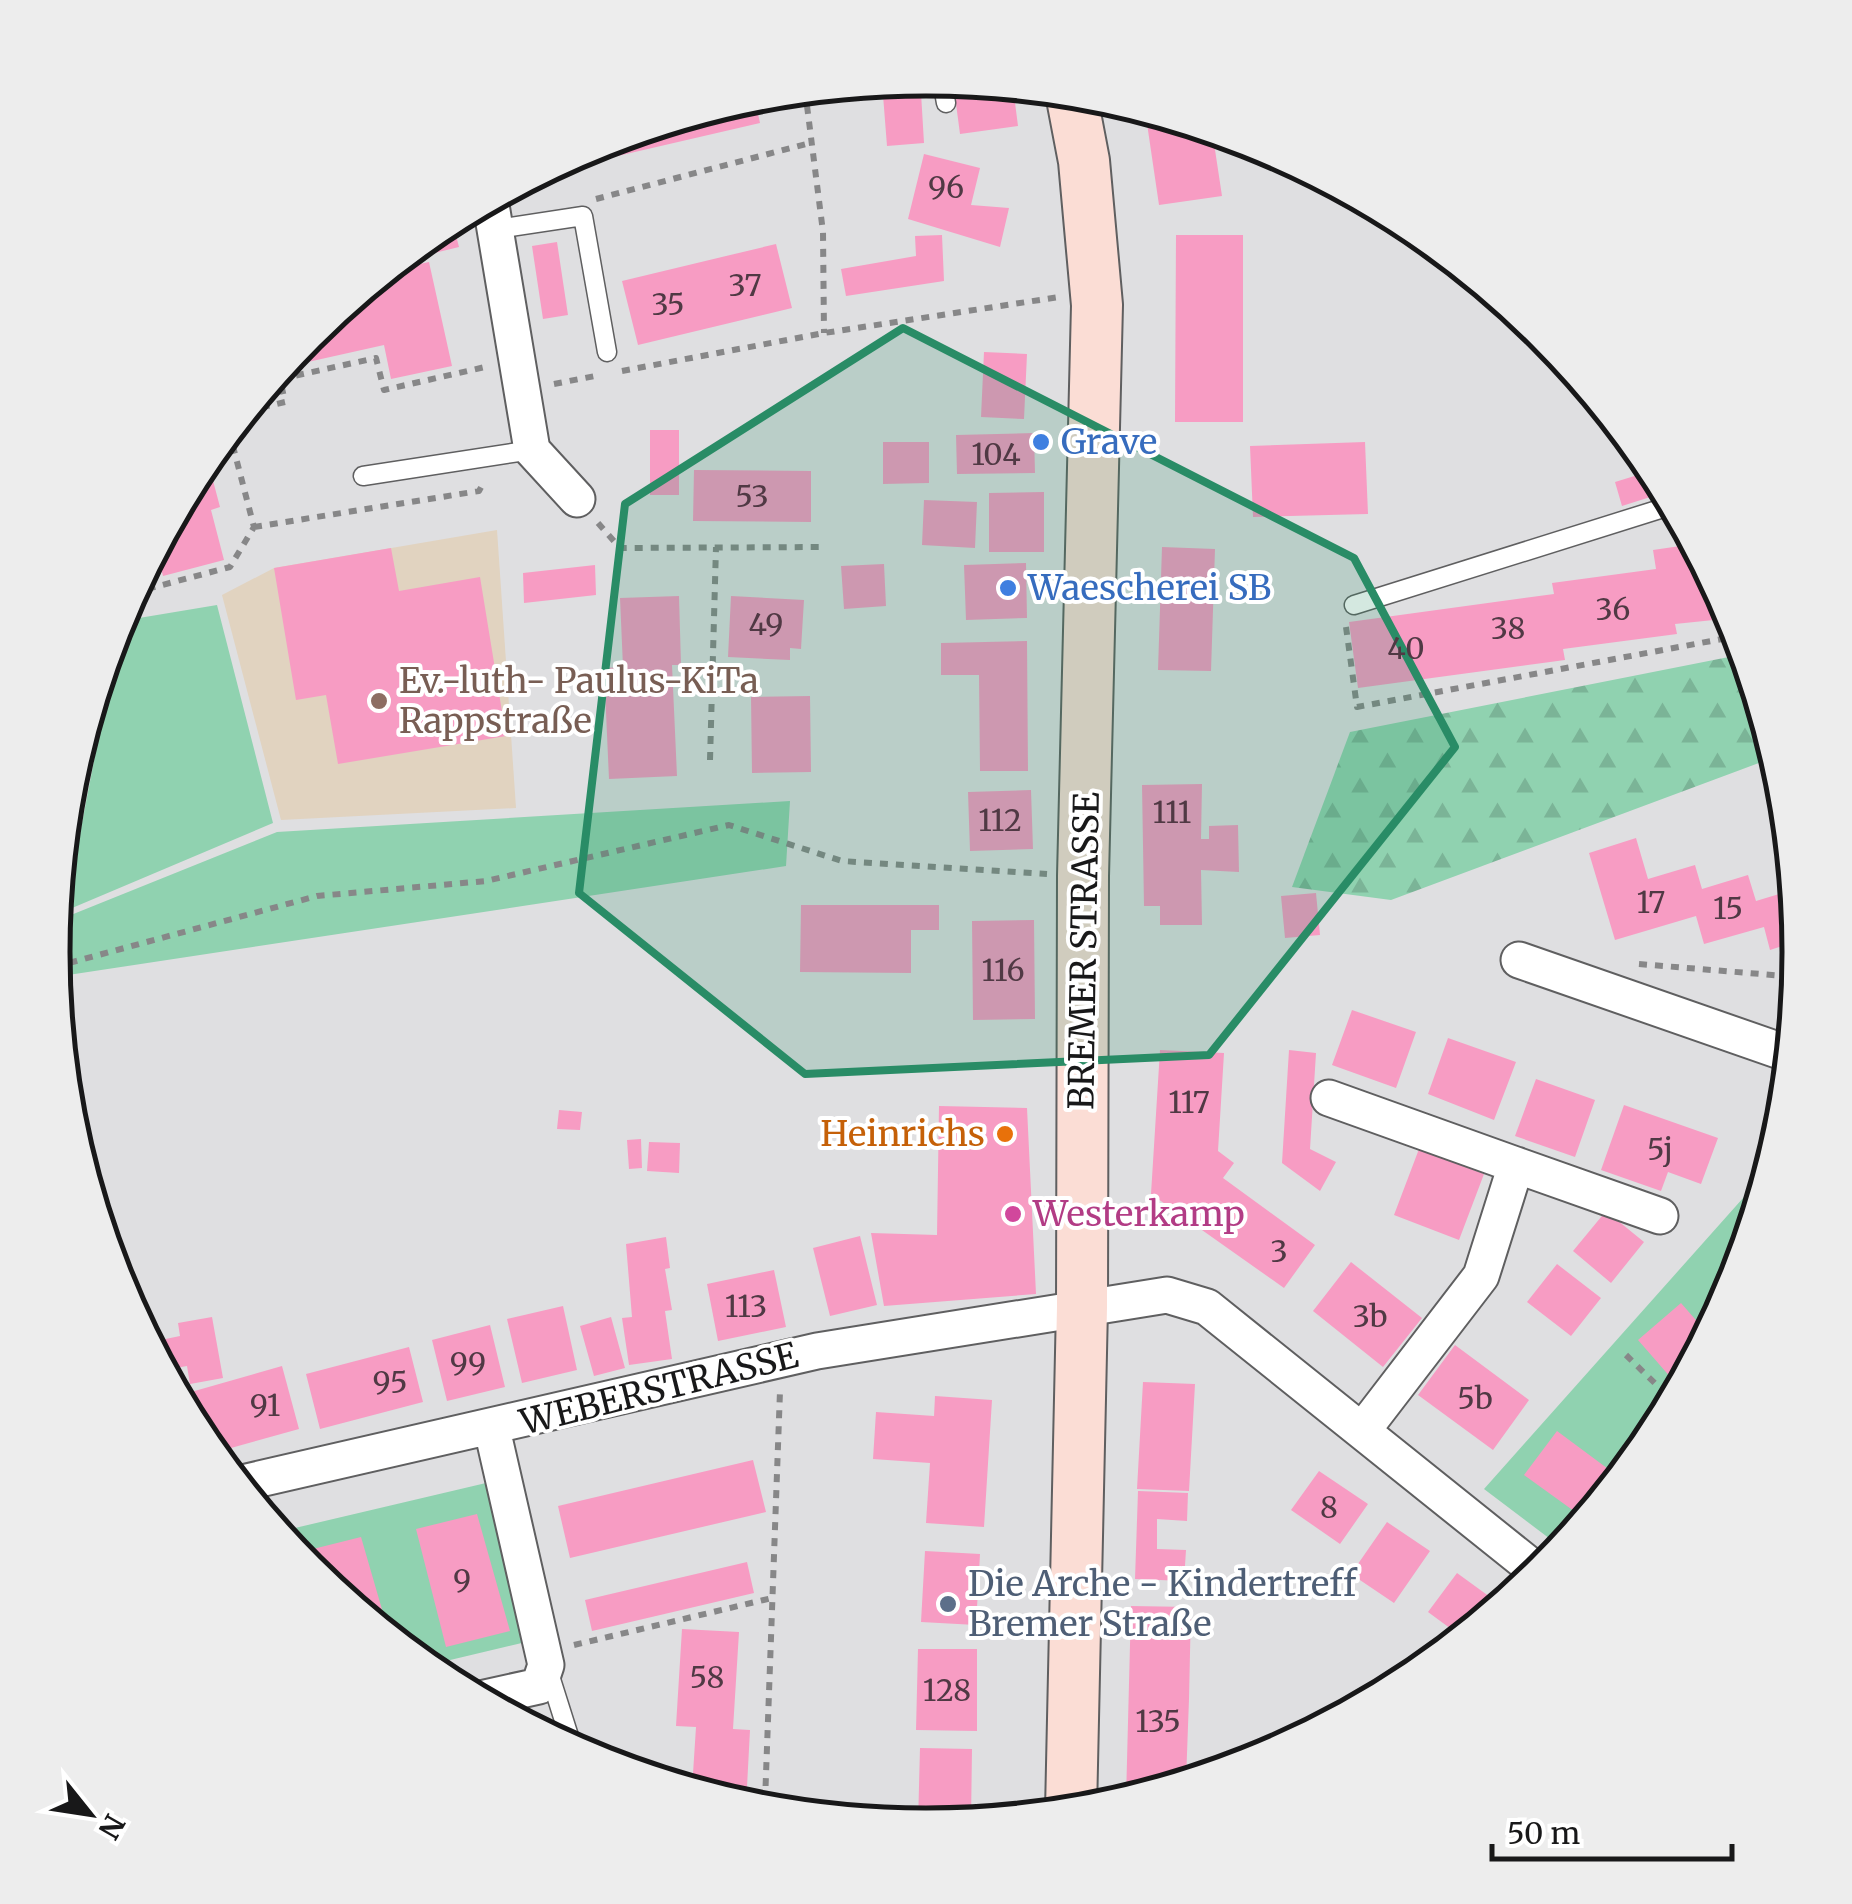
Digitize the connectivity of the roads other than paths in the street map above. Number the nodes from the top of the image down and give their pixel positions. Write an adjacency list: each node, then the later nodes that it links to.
1 (945, 97): 2 (lane)
2 (946, 103)
3 (1074, 109): 16 (main road, BREMER STRASSE)
4 (493, 214): 5 (lane); 6 (street)
5 (607, 352)
6 (515, 453): 7 (lane); 8 (street)
7 (363, 476)
8 (577, 499)
9 (1658, 510): 10 (lane)
10 (1354, 605)
11 (1519, 960): 12 (street)
12 (1776, 1049)
13 (1329, 1098): 14 (street)
14 (1516, 1166): 15 (street); 18 (street)
15 (1660, 1216)
16 (1082, 1307): 17 (street, WEBERSTRASSE); 18 (street, WEBERSTRASSE); 24 (main road, BREMER STRASSE)
17 (492, 1429): 19 (street, WEBERSTRASSE); 21 (street)
18 (1362, 1430): 20 (street, WEBERSTRASSE)
19 (253, 1481)
20 (1525, 1563)
21 (545, 1659): 22 (street); 23 (lane)
22 (501, 1694)
23 (566, 1729)
24 (1071, 1796)

